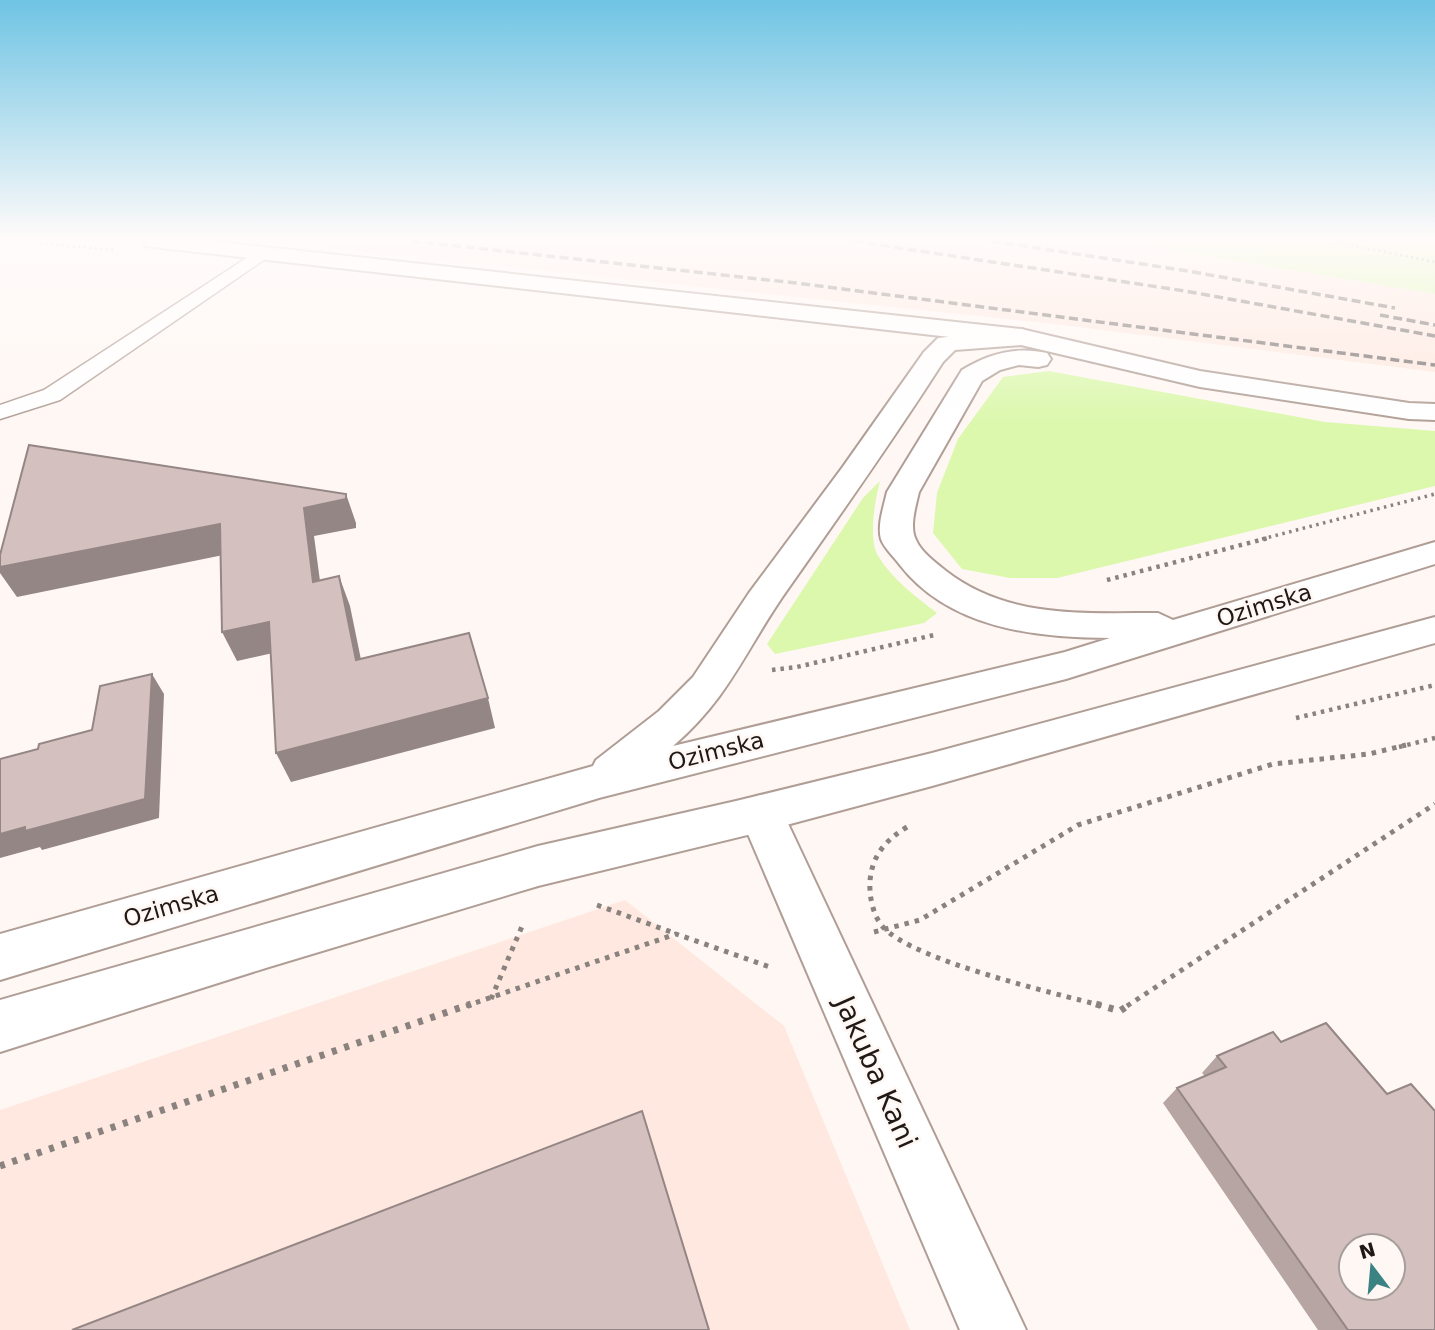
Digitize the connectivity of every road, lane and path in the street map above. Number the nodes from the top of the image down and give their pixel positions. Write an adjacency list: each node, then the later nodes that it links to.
1 (188, 303): 6 (lane)
2 (714, 303): 3 (street)
3 (867, 320): 4 (street); 5 (street)
4 (947, 343): 5 (street); 18 (street)
5 (1020, 347): 7 (street); 11 (street)
6 (0, 412)
7 (1435, 412)
8 (1435, 494): 10 (path)
9 (1435, 553): 11 (street, Ozimska)
10 (1097, 582)
11 (1195, 626): 18 (street, Ozimska)
12 (1435, 630): 20 (street)
13 (939, 634): 14 (path)
14 (760, 672)
15 (1435, 685): 16 (path)
16 (1288, 720)
17 (1435, 738): 24 (path)
18 (599, 781): 26 (street, Ozimska)
19 (1435, 804): 24 (path)
20 (761, 813): 29 (street); 31 (street, Jakuba Kani)
21 (910, 826): 24 (path)
22 (585, 901): 25 (path)
23 (526, 921): 28 (path)
24 (883, 928)
25 (676, 934): 27 (path); 28 (path)
26 (0, 957)
27 (780, 967)
28 (491, 999): 30 (path)
29 (0, 1026)
30 (0, 1166)
31 (993, 1330)

